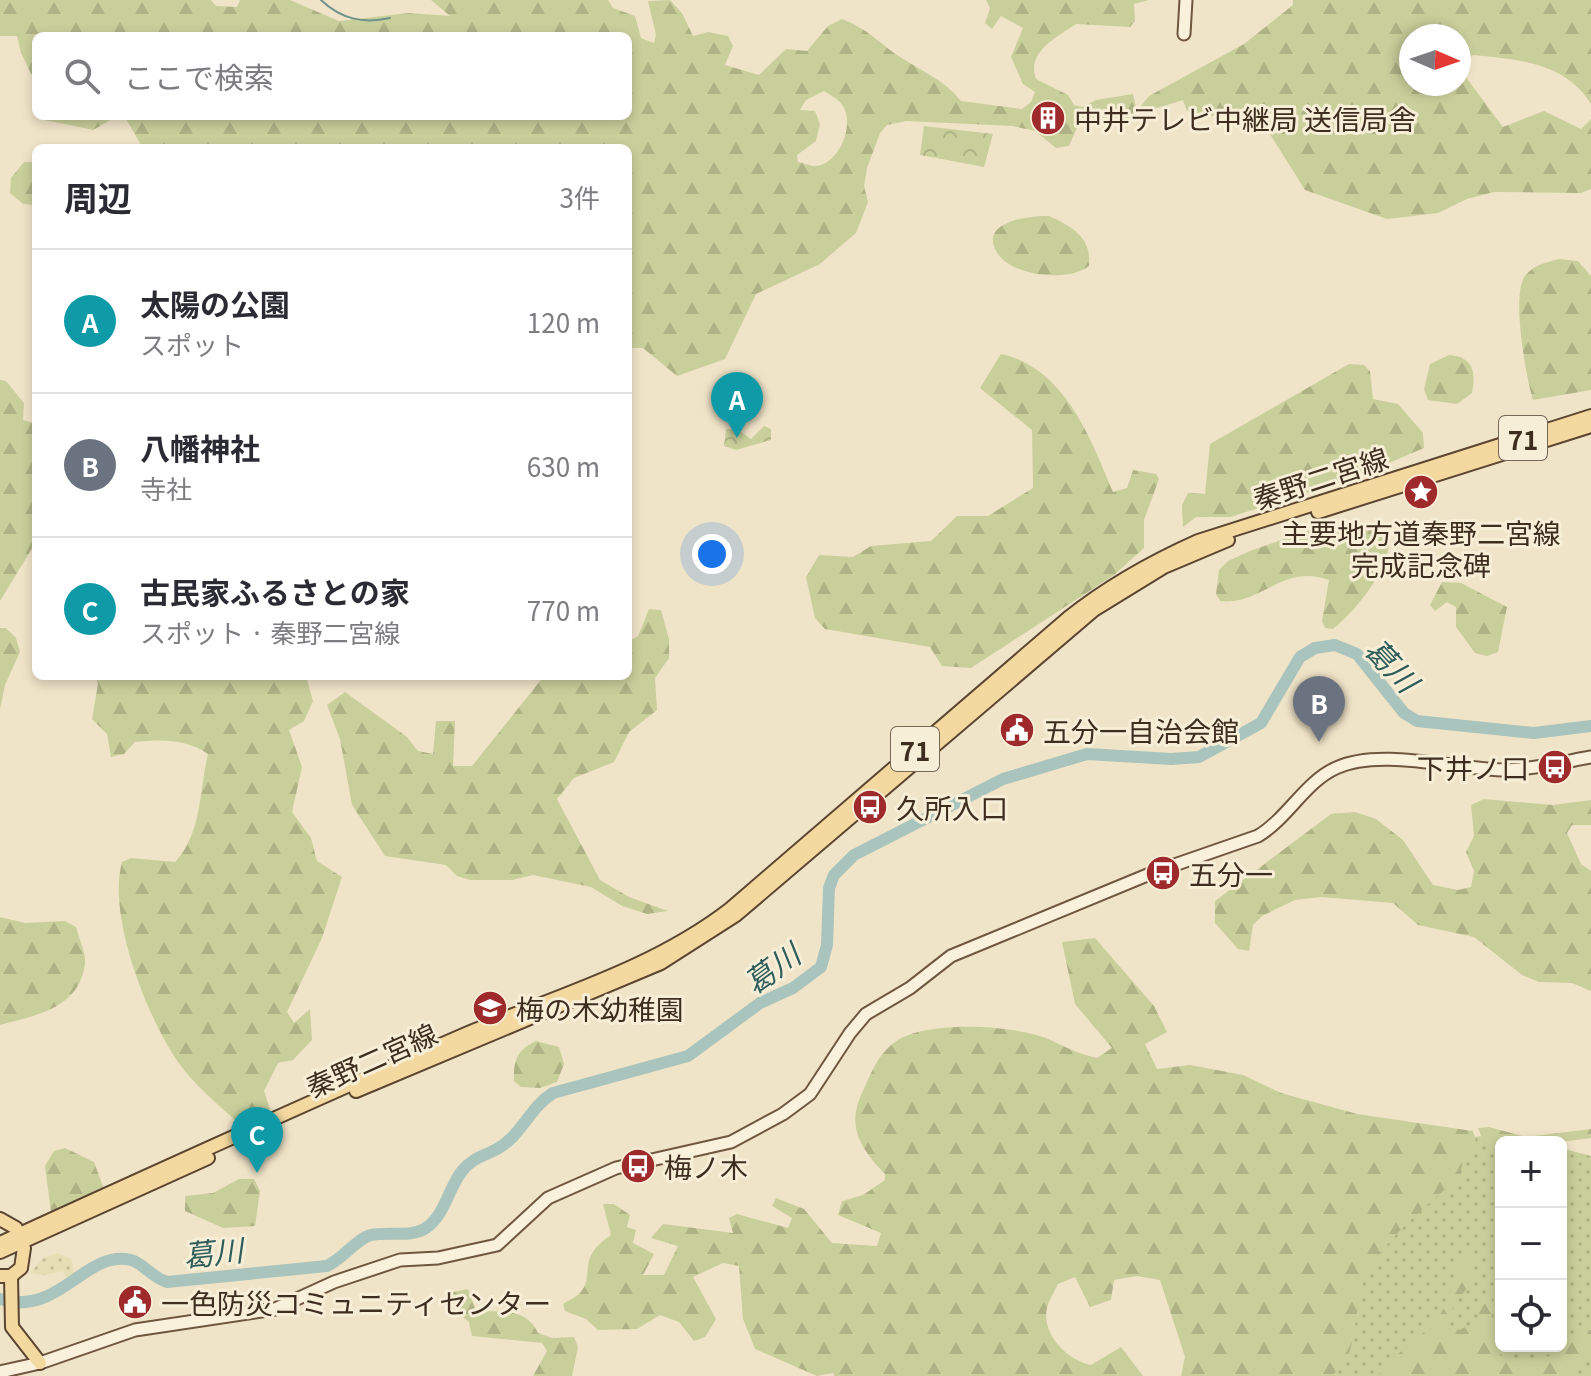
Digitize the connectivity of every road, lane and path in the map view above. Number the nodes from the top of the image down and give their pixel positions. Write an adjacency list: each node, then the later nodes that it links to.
1 (1186, 0): 2 (street)
2 (1184, 34)
3 (1587, 422): 5 (main road, 秦野二宮線 / 71)
4 (1591, 757): 12 (street)
5 (543, 1007): 8 (main road, 秦野二宮線 / 71); 10 (main road, 秦野二宮線 / 71)
6 (0, 1219): 7 (main road)
7 (16, 1228)
8 (0, 1243)
9 (24, 1248): 11 (main road)
10 (0, 1252)
11 (6, 1276): 12 (main road)
12 (40, 1363): 13 (street)
13 (0, 1372)

